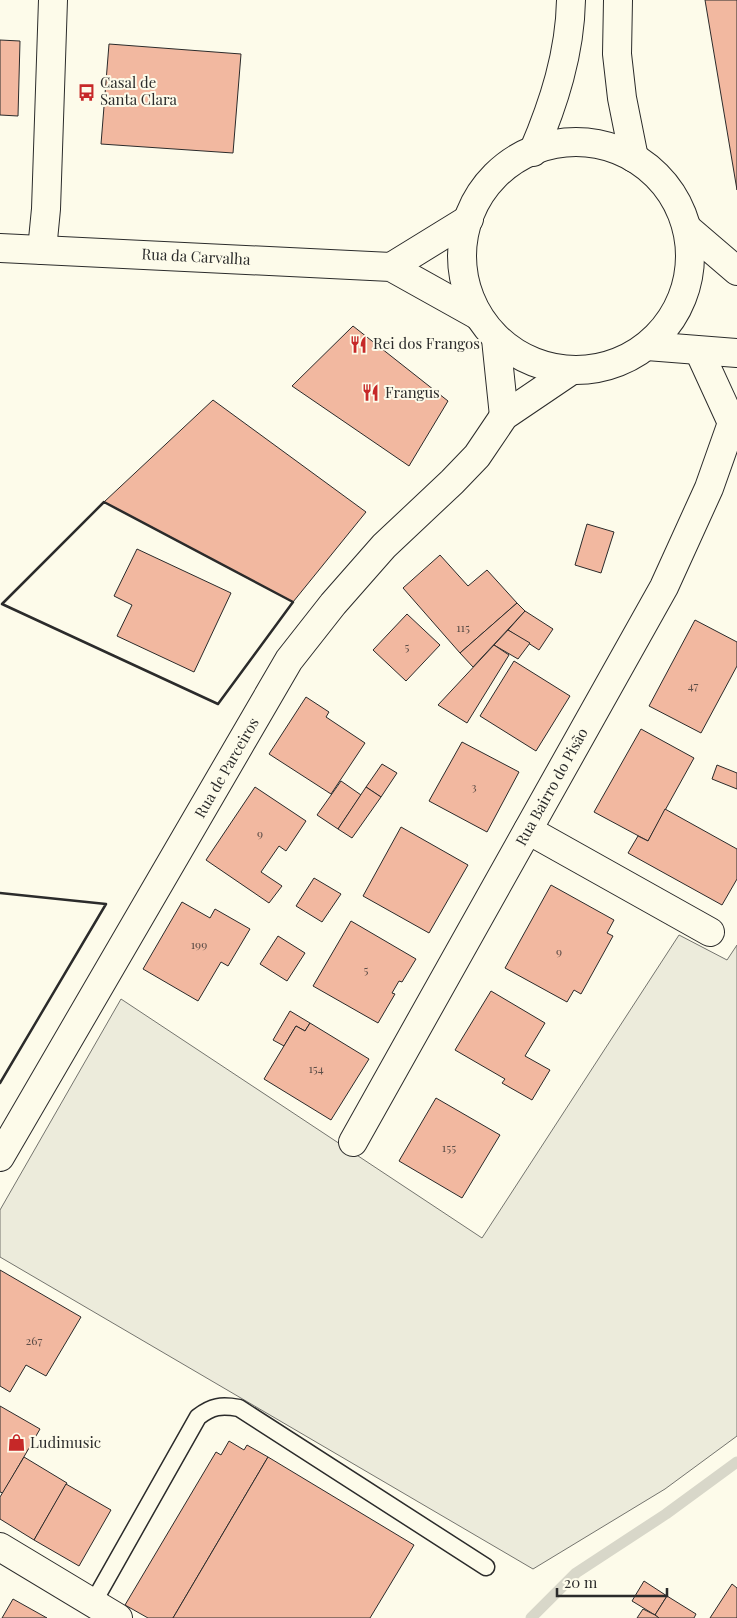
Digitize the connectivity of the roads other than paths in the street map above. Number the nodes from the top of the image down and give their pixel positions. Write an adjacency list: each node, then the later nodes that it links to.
1 (53, 0): 9 (main road)
2 (571, 0): 4 (main road)
3 (618, 0): 5 (main road)
4 (533, 152): 5 (main road); 6 (main road)
5 (634, 158): 7 (main road)
6 (469, 219): 10 (main road); 12 (main road)
7 (687, 228): 11 (main road); 14 (main road)
8 (0, 248): 9 (main road, Rua da Carvalha)
9 (42, 250): 10 (main road, Rua da Carvalha)
10 (391, 267): 12 (main road, Rua da Carvalha)
11 (737, 271)
12 (477, 315): 13 (main road)
13 (496, 339): 17 (main road); 18 (main road)
14 (646, 346): 15 (main road); 17 (main road)
15 (698, 351): 16 (main road); 19 (main road, Rua Bairro do Pisão)
16 (737, 354)
17 (572, 370): 18 (main road, Rua de Parceiros)
18 (504, 416): 23 (main road, Rua de Parceiros)
19 (734, 419): 20 (main road, Rua Bairro do Pisão)
20 (528, 830): 21 (main road); 22 (main road, Rua Bairro do Pisão)
21 (710, 932)
22 (353, 1142)
23 (0, 1157)
24 (0, 1547): 26 (main road)
25 (486, 1567): 26 (lane)
26 (88, 1610): 27 (main road)
27 (118, 1618)

